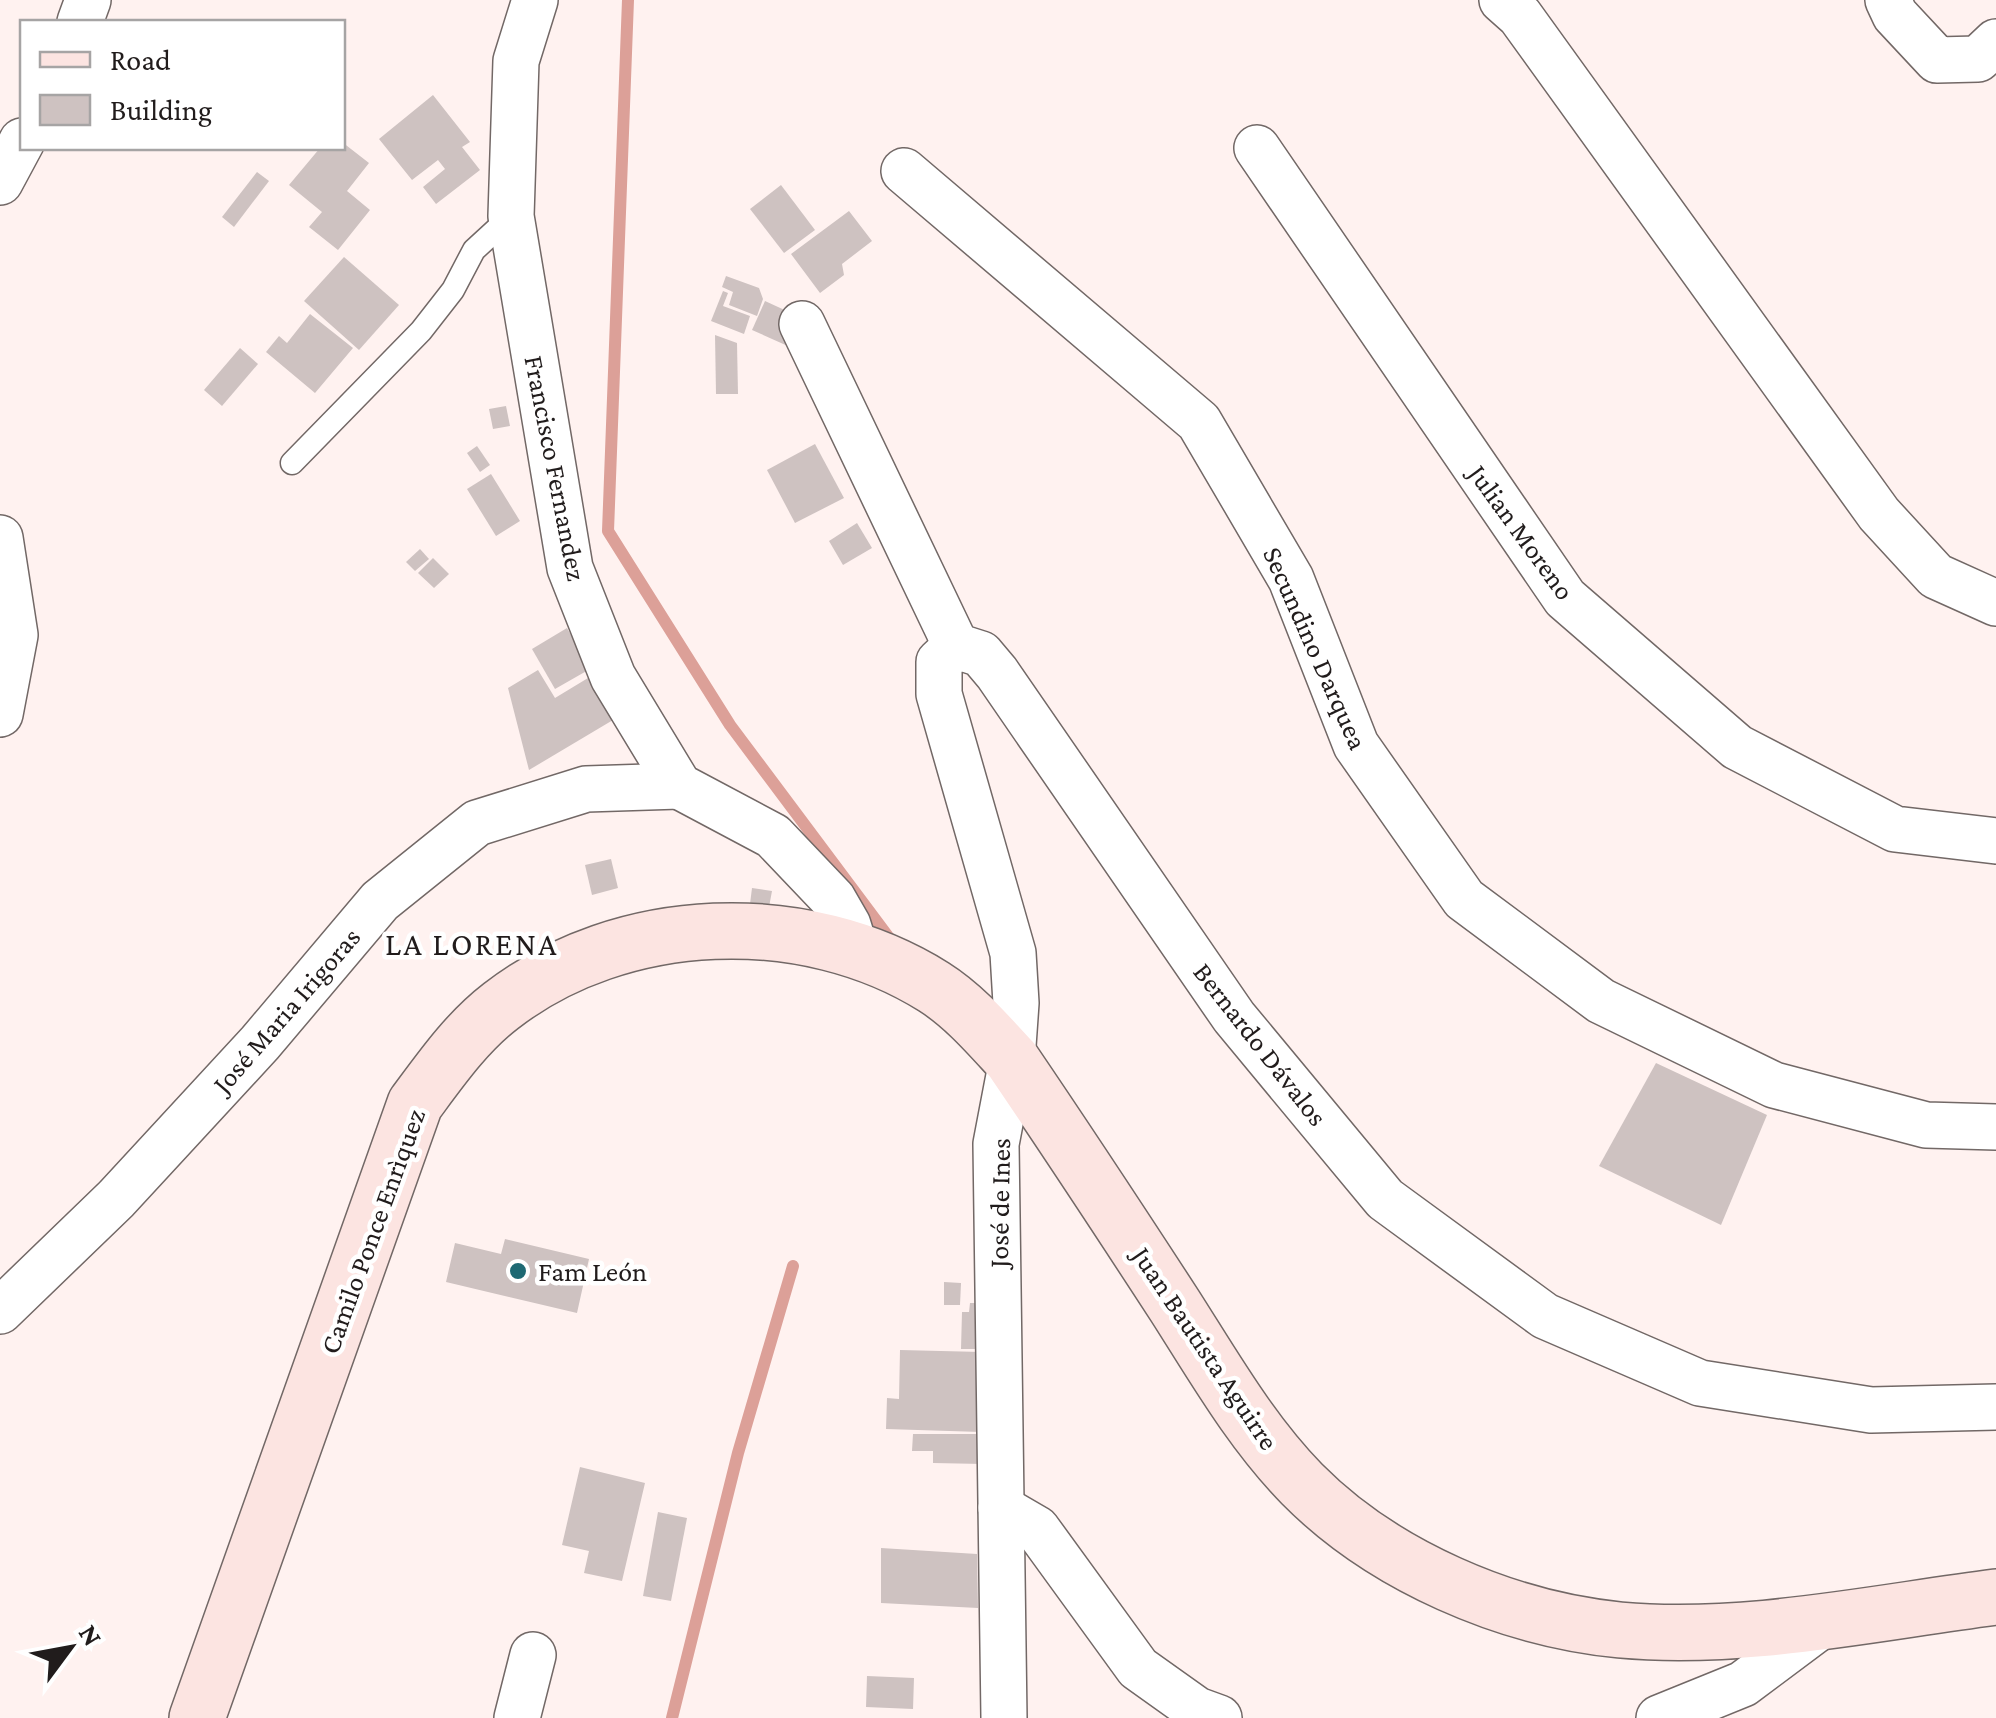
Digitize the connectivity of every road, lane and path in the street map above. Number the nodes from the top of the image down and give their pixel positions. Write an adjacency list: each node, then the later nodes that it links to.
1 (535, 0): 9 (street, Francisco Fernandez)
2 (1502, 0): 13 (street)
3 (1888, 0): 4 (street)
4 (1996, 42)
5 (20, 145): 8 (street)
6 (1256, 148): 17 (street, Julian Moreno)
7 (904, 171): 20 (street, Secundino Darquea)
8 (0, 182)
9 (511, 216): 11 (lane); 16 (street, Francisco Fernandez)
10 (802, 324): 14 (street)
11 (292, 463)
12 (0, 538): 15 (street)
13 (1996, 603)
14 (956, 646): 19 (street, José de Ines); 22 (street, Bernardo Dávalos)
15 (0, 714)
16 (679, 786): 18 (street); 21 (street, José Maria Irigoras)
17 (1996, 841)
18 (856, 951): 19 (main road, Juan Bautista Aguirre); 27 (main road, Camilo Ponce Enrìquez)
19 (1012, 1060): 23 (street, José de Ines); 25 (main road, Juan Bautista Aguirre)
20 (1996, 1127)
21 (0, 1311)
22 (1996, 1407)
23 (1001, 1508): 29 (street, José de Ines); 30 (street)
24 (1996, 1597): 25 (main road, Juan Bautista Aguirre)
25 (1830, 1619): 31 (street)
26 (532, 1655): 28 (street)
27 (197, 1718)
28 (517, 1718)
29 (1004, 1718)
30 (1220, 1718)
31 (1658, 1718)

